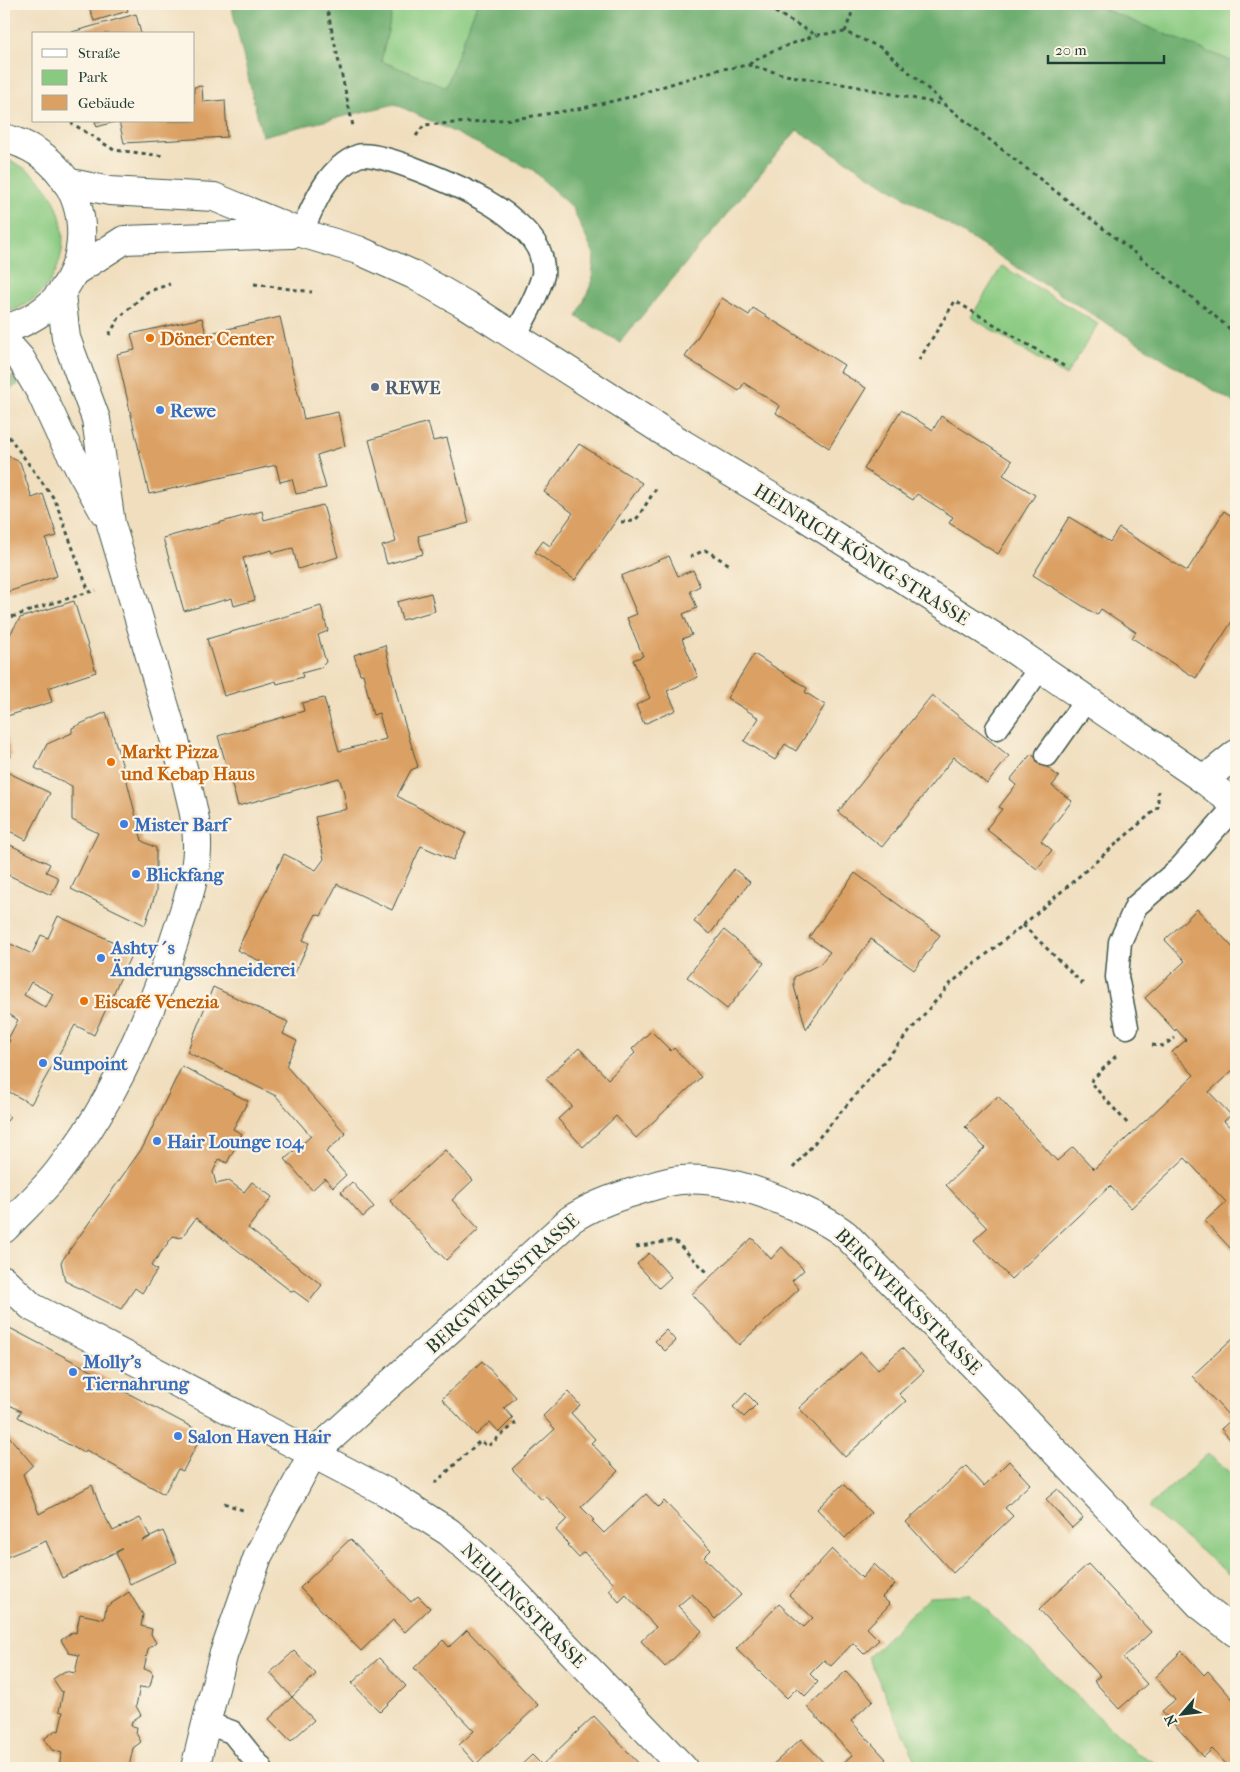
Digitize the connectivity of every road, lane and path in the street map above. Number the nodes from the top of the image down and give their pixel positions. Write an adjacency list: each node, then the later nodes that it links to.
1 (326, 4): 11 (path)
2 (761, 4): 5 (path)
3 (855, 4): 4 (path)
4 (845, 32): 5 (path); 7 (path)
5 (816, 35): 6 (path)
6 (749, 65): 7 (path); 12 (path)
7 (945, 105): 20 (path)
8 (72, 122): 10 (path)
9 (7, 134): 13 (street)
10 (165, 156)
11 (359, 156): 12 (lane); 14 (lane)
12 (396, 162): 22 (lane)
13 (66, 182): 14 (street, HEINRICH-KÖNIG-STRASSE); 15 (street)
14 (300, 233): 15 (street, HEINRICH-KÖNIG-STRASSE); 22 (street, HEINRICH-KÖNIG-STRASSE)
15 (68, 283): 19 (street, HEINRICH-KÖNIG-STRASSE); 29 (street)
16 (170, 284): 21 (path)
17 (254, 284): 18 (path)
18 (312, 292)
19 (4, 329)
20 (1236, 334)
21 (109, 335)
22 (514, 337): 35 (street, HEINRICH-KÖNIG-STRASSE)
23 (4, 340): 29 (street)
24 (919, 360): 25 (path)
25 (1067, 368)
26 (4, 430): 33 (path)
27 (657, 487): 28 (path)
28 (621, 522)
29 (111, 524): 32 (street)
30 (690, 557): 31 (path)
31 (730, 565)
32 (128, 580): 33 (path); 47 (street)
33 (89, 592): 34 (path)
34 (4, 618)
35 (1040, 668): 36 (street, HEINRICH-KÖNIG-STRASSE); 37 (lane)
36 (1086, 700): 38 (street, HEINRICH-KÖNIG-STRASSE); 40 (lane)
37 (996, 728)
38 (1157, 749): 41 (street, HEINRICH-KÖNIG-STRASSE); 46 (path)
39 (1236, 754): 41 (street)
40 (1047, 755)
41 (1204, 780): 42 (street, HEINRICH-KÖNIG-STRASSE)
42 (1236, 805): 43 (lane)
43 (1128, 1027)
44 (1116, 1055): 45 (path)
45 (1128, 1124)
46 (770, 1195): 52 (street, BERGWERKSSTRASSE); 54 (street, BERGWERKSSTRASSE)
47 (4, 1228)
48 (636, 1247): 49 (path)
49 (708, 1273)
50 (4, 1280): 52 (street, NEULINGSTRASSE)
51 (516, 1423): 53 (path)
52 (312, 1455): 53 (street, NEULINGSTRASSE); 55 (street, BERGWERKSSTRASSE)
53 (410, 1507): 58 (street, NEULINGSTRASSE)
54 (1236, 1633)
55 (206, 1723): 56 (street, BERGWERKSSTRASSE); 57 (lane)
56 (195, 1768)
57 (261, 1768)
58 (682, 1768)

